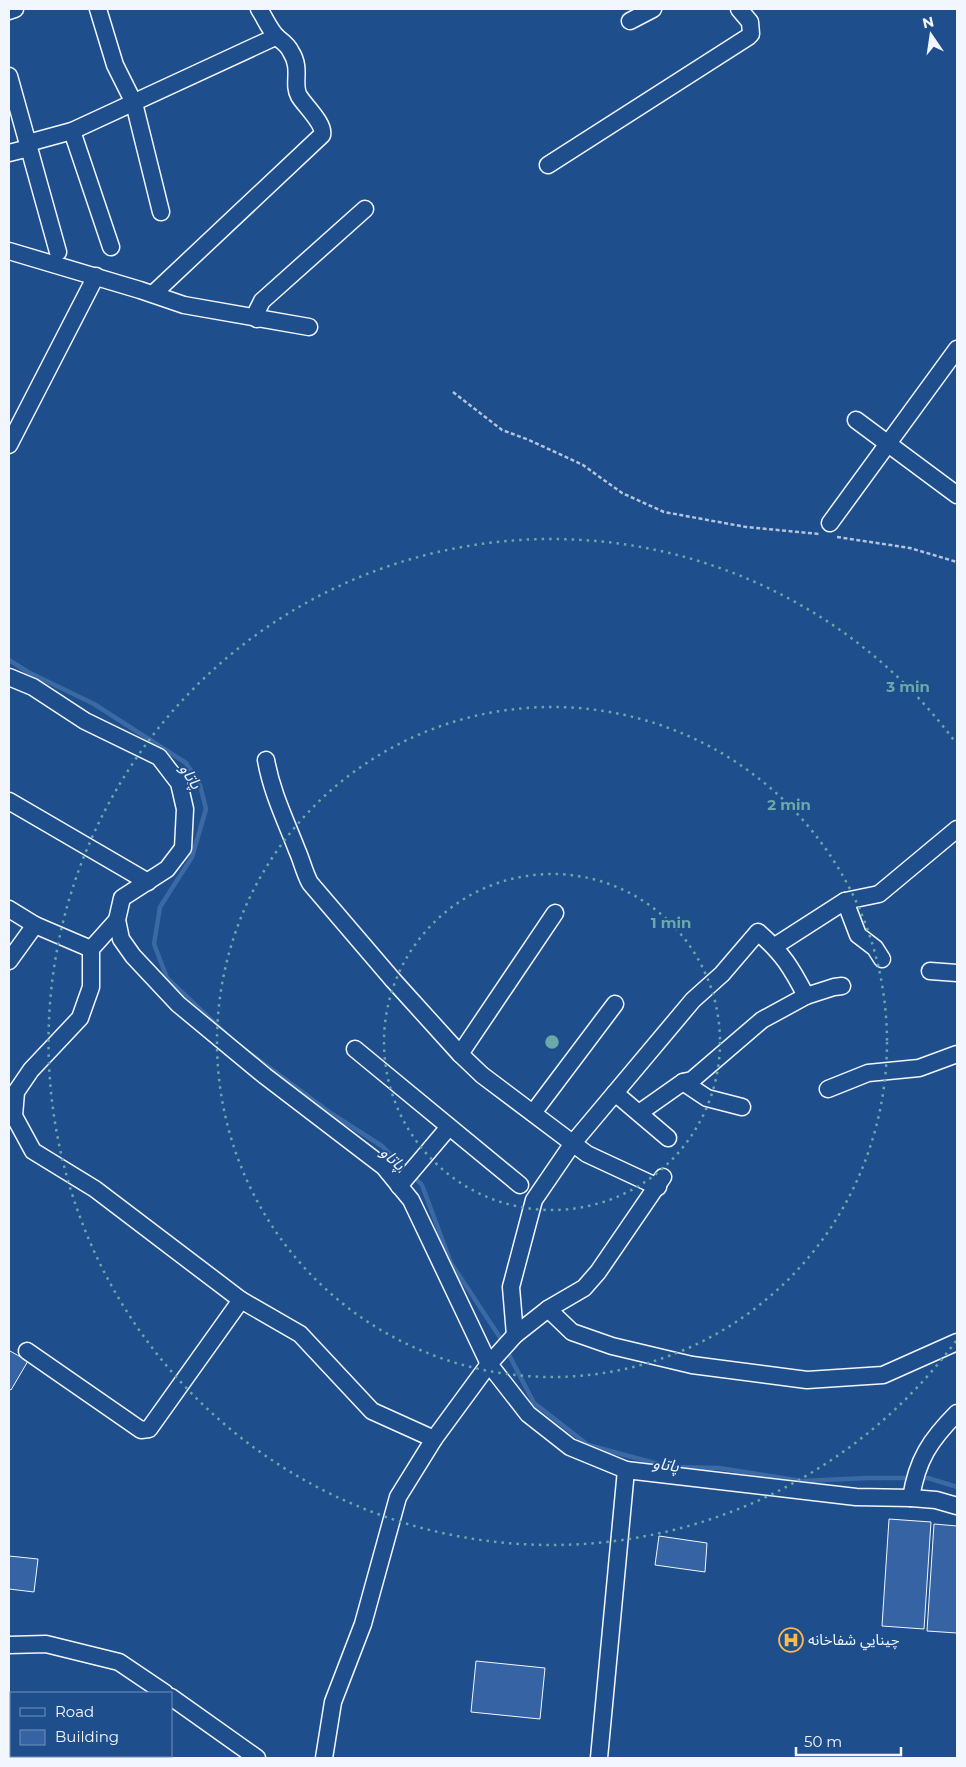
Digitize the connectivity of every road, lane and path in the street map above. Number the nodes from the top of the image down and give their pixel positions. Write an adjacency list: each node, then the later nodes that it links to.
1 (15, 9): 6 (street)
2 (98, 9): 10 (street)
3 (259, 9): 8 (street)
4 (653, 9): 7 (street)
5 (739, 9): 14 (street)
6 (9, 11)
7 (630, 21)
8 (277, 37): 10 (street); 21 (street)
9 (9, 76): 12 (street)
10 (134, 103): 11 (street); 16 (street)
11 (72, 131): 12 (street); 17 (street)
12 (29, 146): 13 (street); 19 (street)
13 (9, 153)
14 (548, 165)
15 (365, 209): 22 (street)
16 (161, 212)
17 (111, 247)
18 (9, 251): 20 (street)
19 (58, 252)
20 (96, 276): 21 (street); 28 (street)
21 (153, 294): 22 (street)
22 (257, 319): 23 (street)
23 (309, 327)
24 (957, 349): 27 (street)
25 (453, 392): 30 (path)
26 (856, 420): 27 (street)
27 (888, 443): 29 (street); 30 (street)
28 (9, 445)
29 (957, 494)
30 (831, 532): 31 (path)
31 (957, 562)
32 (9, 677): 36 (street)
33 (266, 760): 52 (street)
34 (9, 801): 36 (street)
35 (957, 829): 37 (street)
36 (148, 882): 40 (street)
37 (845, 901): 42 (street); 44 (street)
38 (9, 909): 41 (street)
39 (555, 913): 52 (street)
40 (118, 920): 43 (street); 65 (street)
41 (35, 925): 43 (street); 45 (street)
42 (774, 946): 49 (street); 56 (street)
43 (91, 949): 60 (street)
44 (882, 959)
45 (9, 961)
46 (930, 971): 47 (street)
47 (957, 973)
48 (842, 986): 49 (street)
49 (806, 996): 54 (street)
50 (615, 1004): 58 (street)
51 (354, 1049): 61 (street)
52 (460, 1054): 58 (street)
53 (957, 1054): 55 (street)
54 (683, 1082): 57 (street); 59 (street)
55 (828, 1089)
56 (615, 1093): 59 (street); 63 (street)
57 (742, 1107)
58 (533, 1113): 63 (street)
59 (639, 1113): 62 (street)
60 (11, 1117): 66 (street)
61 (449, 1127): 64 (street); 65 (street)
62 (668, 1138)
63 (573, 1143): 67 (street); 68 (street)
64 (520, 1185)
65 (399, 1186): 71 (street)
66 (241, 1300): 70 (street); 73 (street)
67 (548, 1309): 68 (street); 69 (street)
68 (515, 1335): 71 (street)
69 (957, 1342)
70 (27, 1351)
71 (488, 1364): 73 (street); 74 (street)
72 (957, 1413): 75 (street)
73 (434, 1439): 81 (street)
74 (626, 1470): 75 (street); 82 (street)
75 (914, 1482): 76 (street)
76 (957, 1506)
77 (9, 1645): 78 (street)
78 (164, 1692)
79 (172, 1698): 80 (street)
80 (257, 1758)
81 (324, 1758)
82 (599, 1758)

